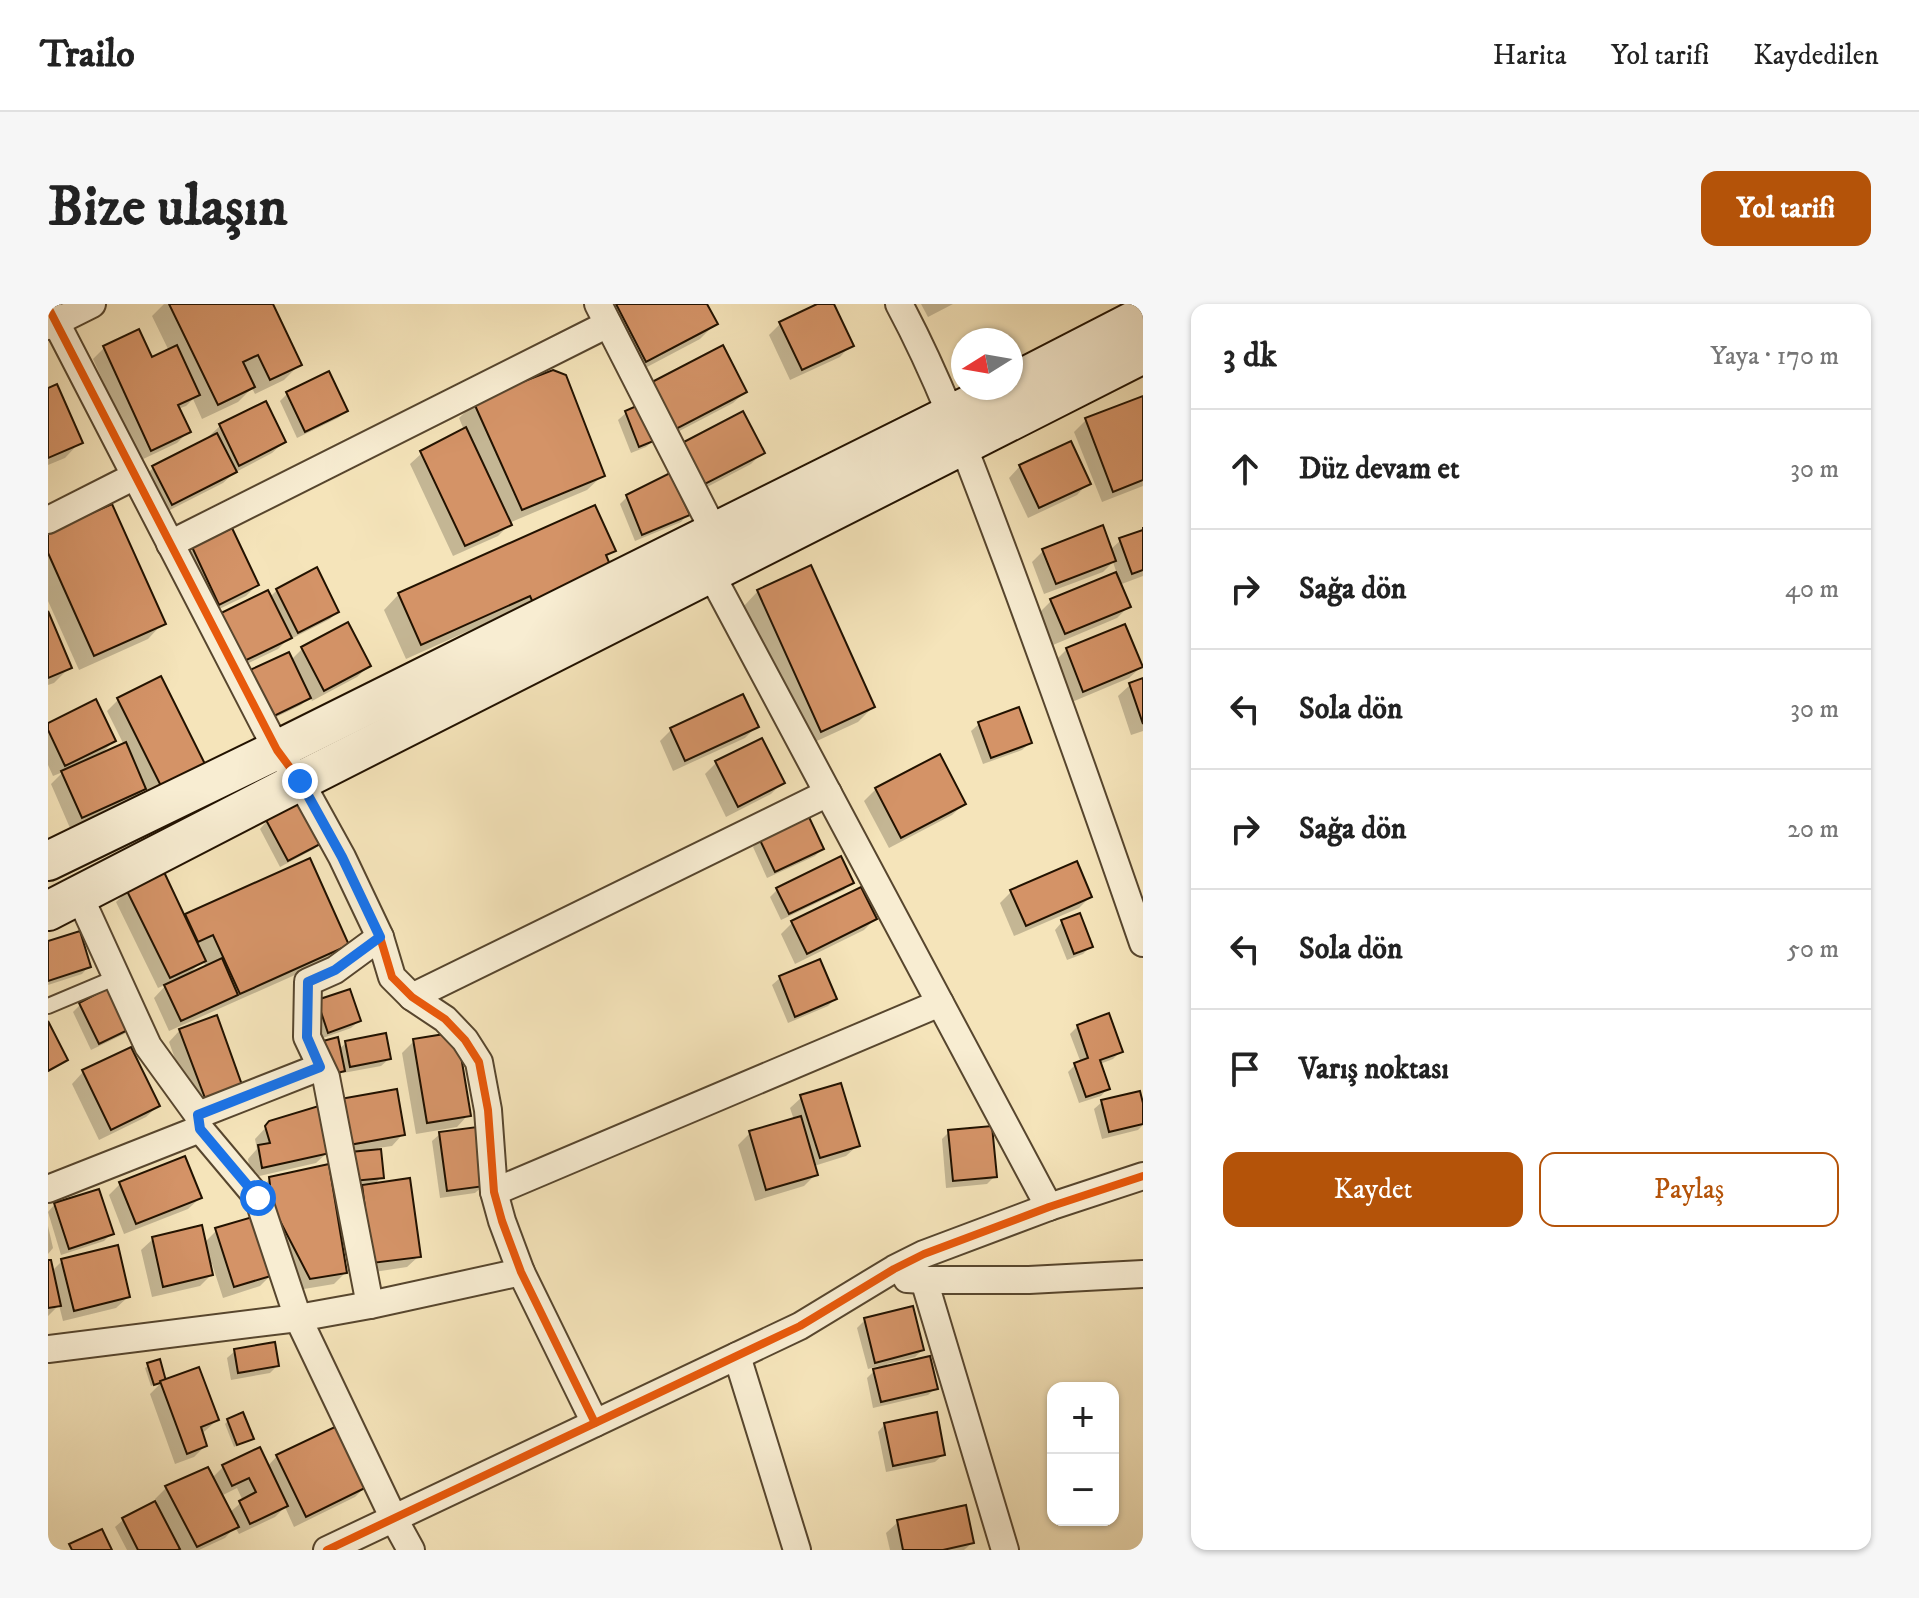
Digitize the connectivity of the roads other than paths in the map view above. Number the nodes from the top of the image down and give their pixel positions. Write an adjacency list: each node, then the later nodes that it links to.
1 (92, 304): 5 (street)
2 (899, 304): 9 (street)
3 (603, 314): 12 (street); 13 (street)
4 (1143, 316): 7 (main road)
5 (50, 318): 10 (street)
6 (1143, 354): 9 (main road)
7 (1023, 378)
8 (991, 400): 9 (main road)
9 (957, 430): 12 (main road); 14 (main road); 21 (street)
10 (135, 476): 11 (street); 13 (street)
11 (48, 520)
12 (715, 533): 15 (main road)
13 (170, 544): 15 (street)
14 (711, 574): 16 (main road); 17 (street)
15 (277, 750): 16 (street); 18 (main road)
16 (300, 781): 19 (main road); 20 (street)
17 (828, 793): 23 (street); 24 (street)
18 (51, 852)
19 (64, 903): 22 (street)
20 (380, 937): 23 (street); 26 (street)
21 (1143, 943)
22 (117, 977): 25 (lane); 27 (street)
23 (412, 997): 30 (street)
24 (940, 1003): 30 (street); 31 (street)
25 (48, 1006)
26 (320, 1067): 27 (street); 36 (street)
27 (199, 1122): 29 (street); 37 (street)
28 (1143, 1176): 31 (street)
29 (48, 1189)
30 (494, 1192): 33 (street)
31 (1049, 1207): 32 (street)
32 (894, 1269): 35 (street); 39 (street)
33 (521, 1272): 36 (street); 40 (street)
34 (1143, 1274): 35 (street)
35 (924, 1280): 45 (street)
36 (370, 1305): 37 (street)
37 (298, 1318): 38 (street); 41 (street)
38 (48, 1349)
39 (737, 1356): 40 (street); 44 (street)
40 (595, 1423): 41 (street)
41 (394, 1519): 42 (street); 43 (street)
42 (327, 1550)
43 (411, 1550)
44 (797, 1550)
45 (1005, 1550)

